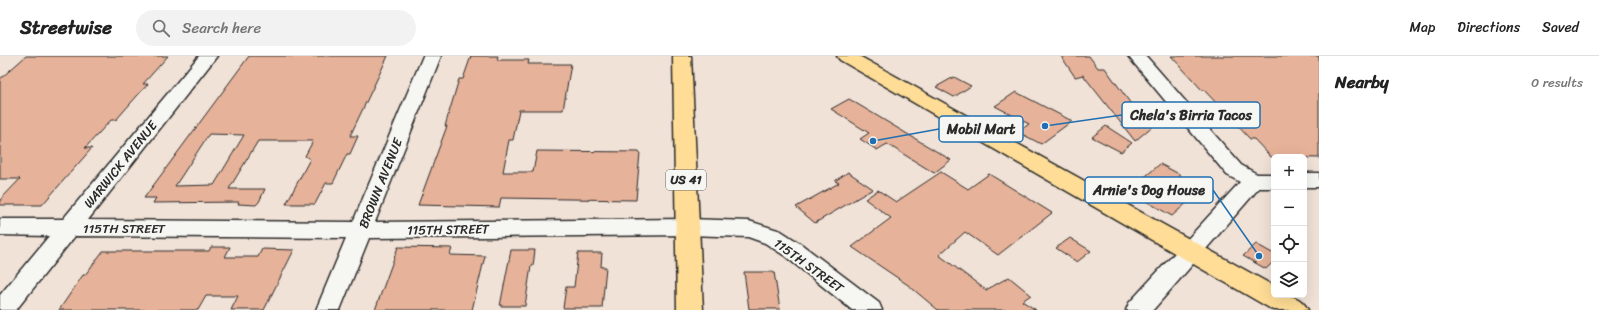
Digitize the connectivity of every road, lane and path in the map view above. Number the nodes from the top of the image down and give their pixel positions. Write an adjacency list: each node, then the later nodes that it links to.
1 (208, 56): 10 (street, WARWICK AVENUE)
2 (432, 56): 12 (street, BROWN AVENUE)
3 (682, 56): 11 (main road, US 41)
4 (846, 56): 13 (main road)
5 (1137, 56): 8 (street)
6 (1307, 180): 7 (street)
7 (1319, 180)
8 (1264, 181): 13 (street)
9 (0, 227): 10 (street, 115TH STREET)
10 (69, 227): 12 (street, 115TH STREET); 14 (street, WARWICK AVENUE)
11 (688, 227): 12 (street, 115TH STREET); 16 (main road, US 41); 17 (street, 115TH STREET)
12 (361, 230): 15 (street, BROWN AVENUE)
13 (1192, 251): 18 (street); 19 (main road)
14 (2, 310)
15 (328, 310)
16 (690, 310)
17 (870, 310)
18 (1138, 310)
19 (1295, 310)

